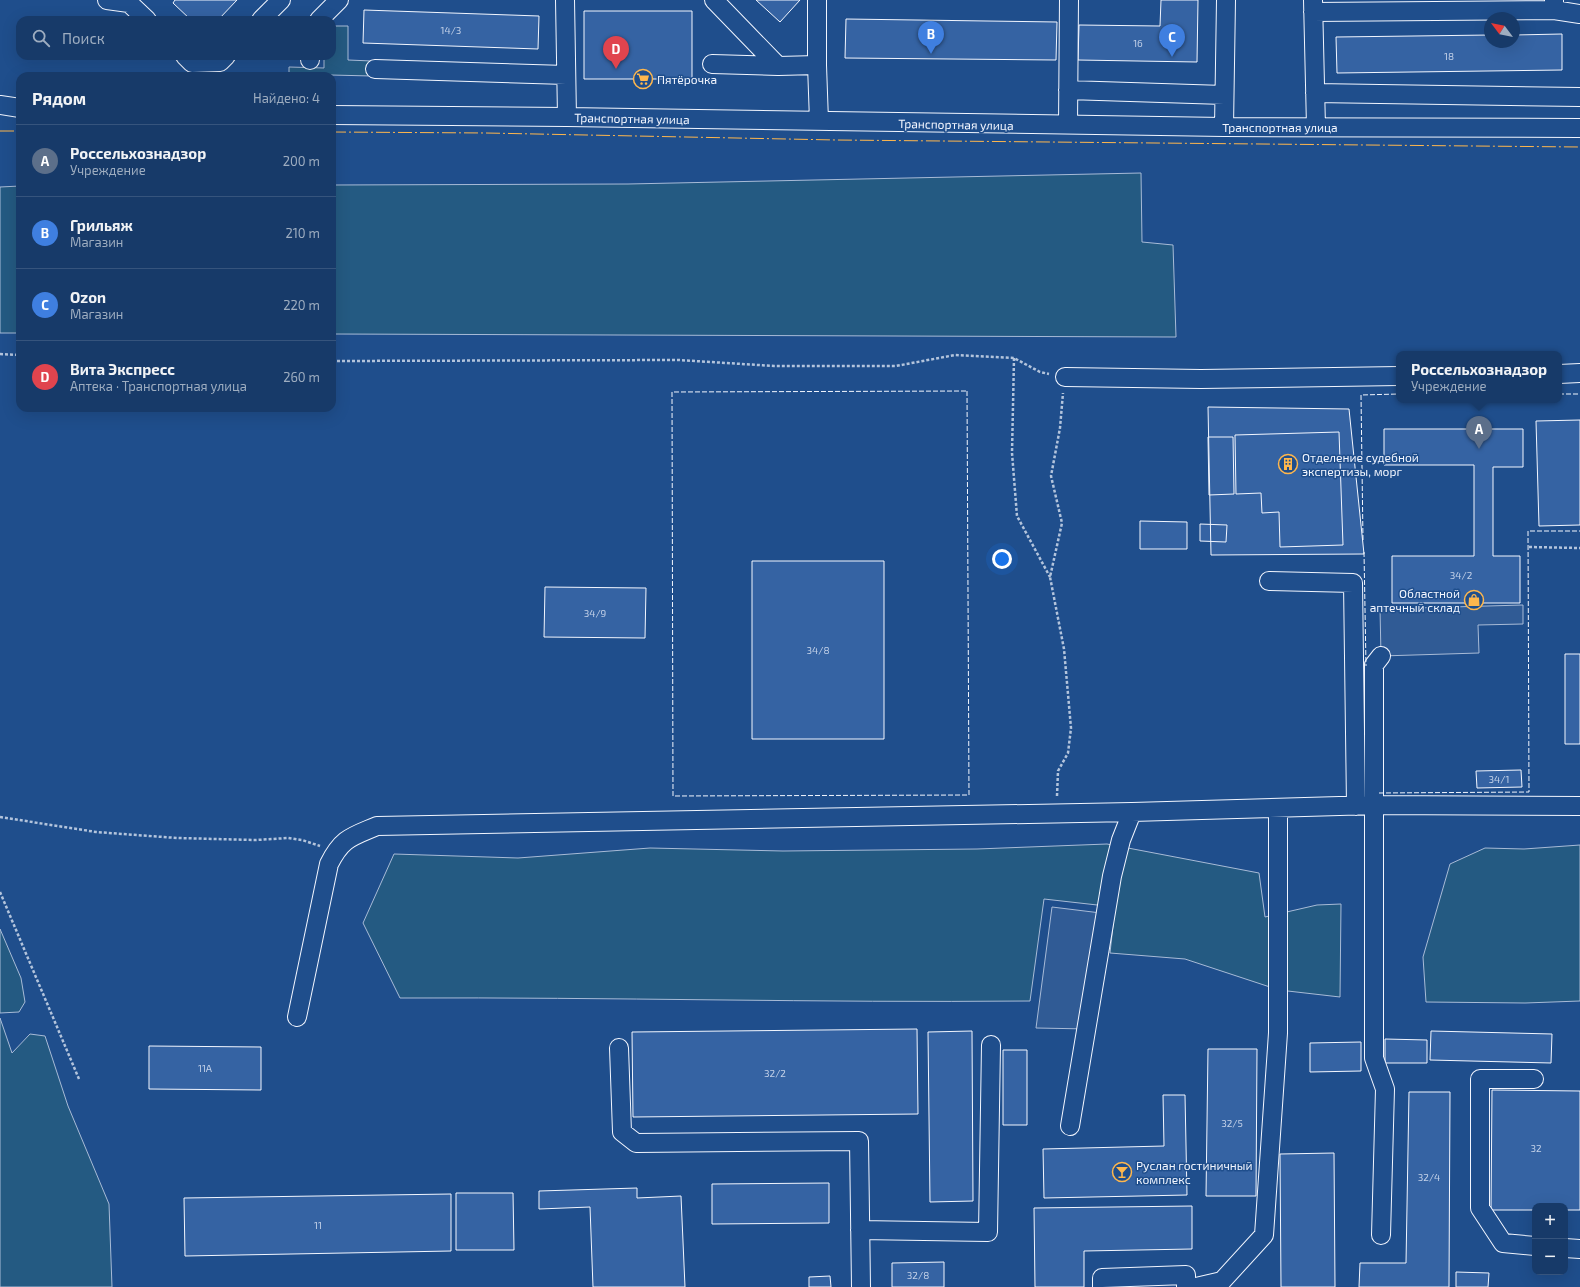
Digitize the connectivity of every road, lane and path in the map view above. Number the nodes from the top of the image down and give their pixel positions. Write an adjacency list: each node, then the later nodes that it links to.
1 (107, 0): 9 (street)
2 (281, 0): 15 (street)
3 (339, 0): 16 (street)
4 (565, 0): 23 (street)
5 (714, 0): 21 (street)
6 (818, 0): 20 (street)
7 (1069, 0): 24 (street)
8 (1226, 0): 26 (street)
9 (130, 1): 14 (street)
10 (1417, 5): 11 (street); 12 (street)
11 (1554, 5): 13 (street)
12 (1313, 6): 25 (street)
13 (1580, 14)
14 (143, 16)
15 (265, 16)
16 (323, 16)
17 (189, 60): 18 (street)
18 (222, 60)
19 (712, 64): 21 (street)
20 (817, 65): 21 (street); 32 (street)
21 (778, 66)
22 (375, 69): 23 (street)
23 (566, 75): 31 (street)
24 (1068, 90): 26 (street); 33 (street)
25 (1315, 93): 27 (street); 35 (street)
26 (1224, 95): 34 (street)
27 (1580, 97)
28 (0, 105): 29 (street)
29 (16, 107)
30 (336, 115): 31 (street, Транспортная улица)
31 (567, 117): 32 (street, Транспортная улица)
32 (819, 121): 33 (street, Транспортная улица)
33 (1068, 125): 34 (street, Транспортная улица)
34 (1224, 127): 35 (street, Транспортная улица)
35 (1316, 127): 36 (street, Транспортная улица)
36 (1580, 128)
37 (0, 354): 38 (path)
38 (16, 355)
39 (1014, 358): 40 (path); 44 (path); 47 (path)
40 (336, 361)
41 (1580, 373): 42 (street)
42 (1562, 374)
43 (1396, 376): 44 (street)
44 (1065, 377): 47 (path)
45 (1528, 547): 46 (path)
46 (1580, 548)
47 (1050, 577): 55 (path)
48 (1269, 582): 51 (street)
49 (1381, 656): 50 (street)
50 (1374, 805): 51 (street); 52 (street); 66 (street)
51 (1356, 806): 53 (street)
52 (1580, 806)
53 (1278, 808): 54 (street); 73 (street)
54 (1132, 812): 55 (street); 64 (street)
55 (1065, 813): 57 (street)
56 (0, 817): 57 (path)
57 (336, 851): 59 (street)
58 (0, 892): 62 (path)
59 (297, 1017)
60 (991, 1045): 65 (street)
61 (619, 1048): 65 (street)
62 (79, 1079)
63 (1534, 1079): 67 (street)
64 (1070, 1126)
65 (860, 1230): 70 (street)
66 (1381, 1235)
67 (1532, 1246)
68 (1568, 1248): 69 (street)
69 (1580, 1249)
70 (861, 1287)
71 (1102, 1287): 72 (street)
72 (1186, 1287)
73 (1196, 1287)

